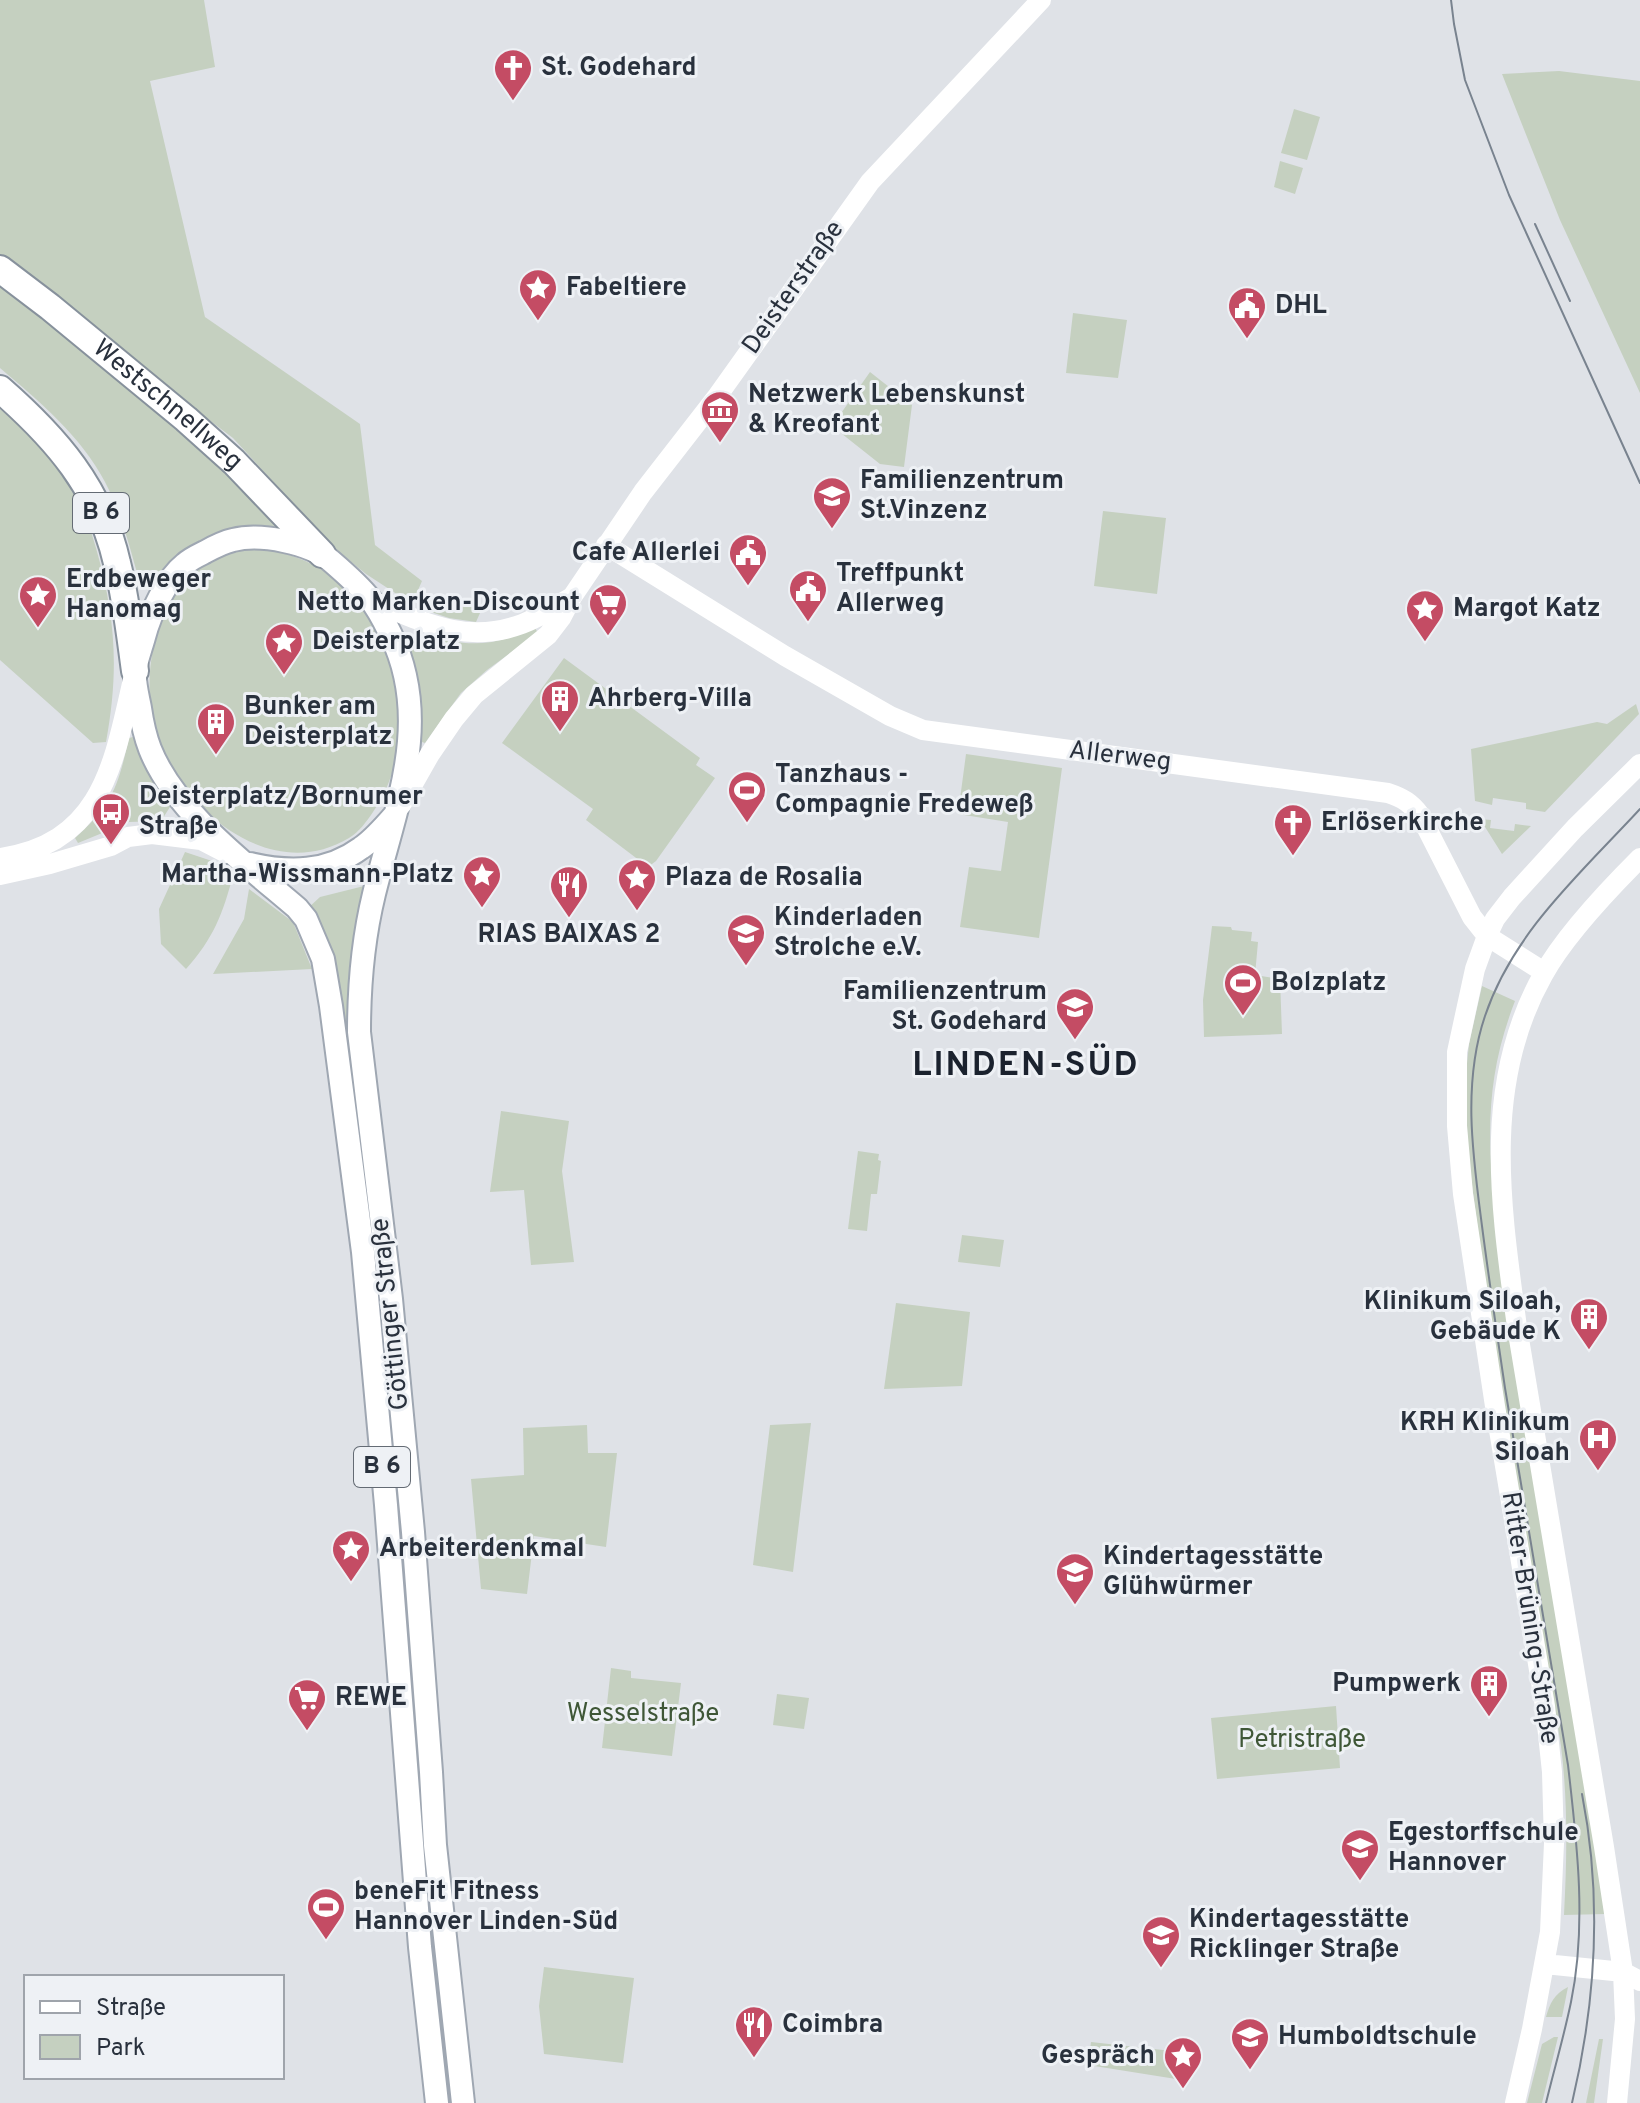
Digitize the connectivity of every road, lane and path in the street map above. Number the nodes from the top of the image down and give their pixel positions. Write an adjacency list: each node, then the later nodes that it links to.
1 (1041, 0): 4 (main road, Deisterstraße)
2 (0, 269): 5 (highway, Westschnellweg / B 6)
3 (0, 389): 8 (highway, B 6)
4 (606, 545): 6 (main road, Deisterstraße); 15 (main road, Allerweg)
5 (322, 554): 7 (main road, B 6); 8 (main road, B 6)
6 (572, 597): 7 (main road, Deisterstraße); 10 (main road, Deisterstraße)
7 (372, 601): 10 (main road, B 6)
8 (135, 671): 11 (main road); 13 (main road, B 6)
9 (1640, 764): 15 (main road, Ritter-Brüning-Straße)
10 (395, 815): 13 (main road); 20 (main road, Göttinger Straße / B 6)
11 (0, 858)
12 (1640, 858): 16 (main road, Ritter-Brüning-Straße)
13 (245, 863): 14 (main road); 19 (main road, Göttinger Straße / B 6)
14 (0, 875)
15 (1487, 936): 16 (main road, Allerweg); 17 (main road, Ritter-Brüning-Straße)
16 (1544, 972): 18 (main road, Ritter-Brüning-Straße)
17 (1545, 1964): 18 (main road); 21 (main road, Ritter-Brüning-Straße)
18 (1634, 1973): 22 (main road, Ritter-Brüning-Straße)
19 (437, 2103)
20 (463, 2103)
21 (1515, 2103)
22 (1617, 2103)

